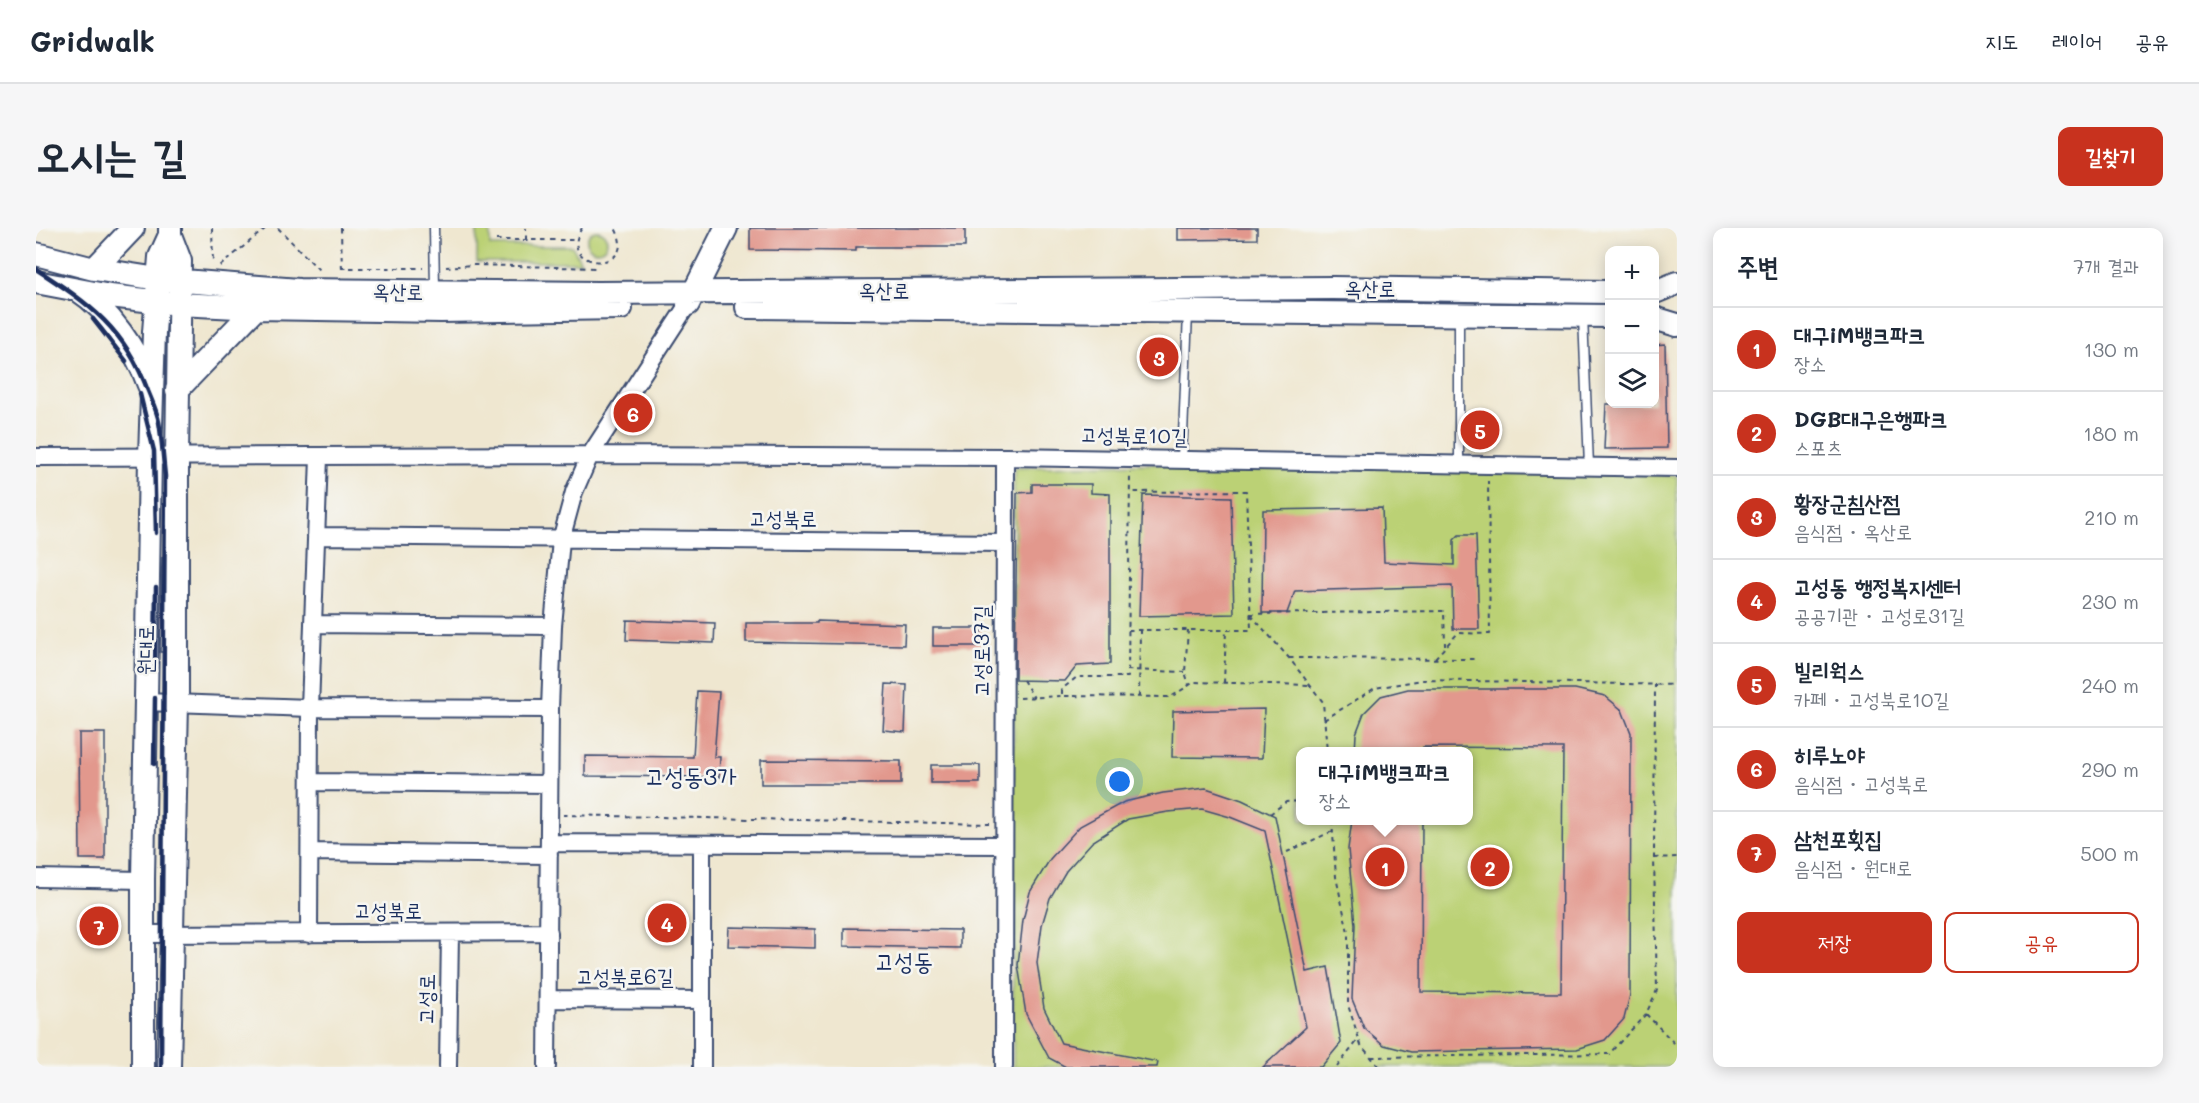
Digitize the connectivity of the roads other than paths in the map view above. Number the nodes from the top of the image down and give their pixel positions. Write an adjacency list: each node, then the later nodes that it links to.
1 (133, 228): 6 (main road)
2 (434, 228): 14 (lane)
3 (726, 228): 16 (main road)
4 (170, 231): 11 (main road, 원대로)
5 (36, 254): 6 (main road)
6 (94, 269): 11 (main road)
7 (36, 282): 9 (main road, 옥산로)
8 (1677, 283): 10 (main road)
9 (77, 290): 11 (main road, 옥산로); 27 (main road)
10 (1659, 290)
11 (168, 291): 14 (main road, 옥산로); 17 (main road, 옥산로); 26 (main road, 원대로); 27 (main road, 원대로)
12 (1605, 292): 16 (main road, 옥산로)
13 (1659, 292): 15 (main road)
14 (435, 293): 16 (main road, 옥산로)
15 (1677, 293)
16 (690, 300): 17 (main road, 옥산로); 18 (main road, 옥산로); 28 (street)
17 (256, 308): 26 (main road)
18 (1188, 311): 19 (main road, 옥산로); 34 (lane)
19 (1459, 314): 20 (main road, 옥산로); 35 (lane)
20 (1583, 315): 21 (main road, 옥산로); 36 (lane)
21 (1605, 316)
22 (1659, 317): 23 (main road)
23 (1677, 317)
24 (1659, 319): 25 (main road)
25 (1677, 325)
26 (177, 390): 29 (main road, 원대로)
27 (152, 394): 31 (main road, 원대로)
28 (590, 455): 32 (street); 33 (street, 고성북로10길); 39 (street)
29 (177, 456): 31 (street); 32 (street); 44 (main road, 원대로)
30 (36, 457): 31 (street)
31 (150, 457): 43 (main road, 원대로)
32 (319, 457): 38 (street)
33 (1005, 457): 34 (street, 고성북로10길); 40 (street, 고성로37길)
34 (1182, 459): 35 (street, 고성북로10길)
35 (1459, 464): 36 (street, 고성북로10길)
36 (1589, 466): 37 (street, 고성북로10길)
37 (1677, 468)
38 (316, 536): 39 (street, 고성북로); 41 (street)
39 (561, 540): 40 (street, 고성북로); 42 (street)
40 (1005, 543): 50 (street, 고성로37길)
41 (313, 624): 42 (street); 45 (street)
42 (553, 626): 46 (street)
43 (145, 702): 44 (street); 54 (main road, 원대로)
44 (177, 703): 45 (street); 59 (main road, 원대로)
45 (310, 708): 46 (street); 47 (street)
46 (550, 709): 48 (street)
47 (310, 782): 48 (street); 52 (street)
48 (549, 784): 51 (street)
49 (702, 844): 50 (street); 51 (street); 61 (street)
50 (1005, 846): 67 (street, 고성로37길)
51 (549, 849): 52 (street); 55 (street)
52 (310, 852): 56 (street)
53 (36, 878): 54 (street)
54 (143, 880): 58 (main road, 원대로)
55 (549, 932): 57 (street, 고성북로); 60 (street)
56 (309, 933): 57 (street, 고성북로); 59 (street, 고성북로)
57 (450, 933): 64 (street, 고성로)
58 (145, 934): 59 (street, 고성북로); 62 (main road, 원대로)
59 (173, 934): 63 (main road, 원대로)
60 (549, 999): 61 (street, 고성북로6길); 65 (street)
61 (702, 1000): 66 (street)
62 (143, 1067)
63 (169, 1067)
64 (448, 1067)
65 (547, 1067)
66 (702, 1067)
67 (1004, 1067)

